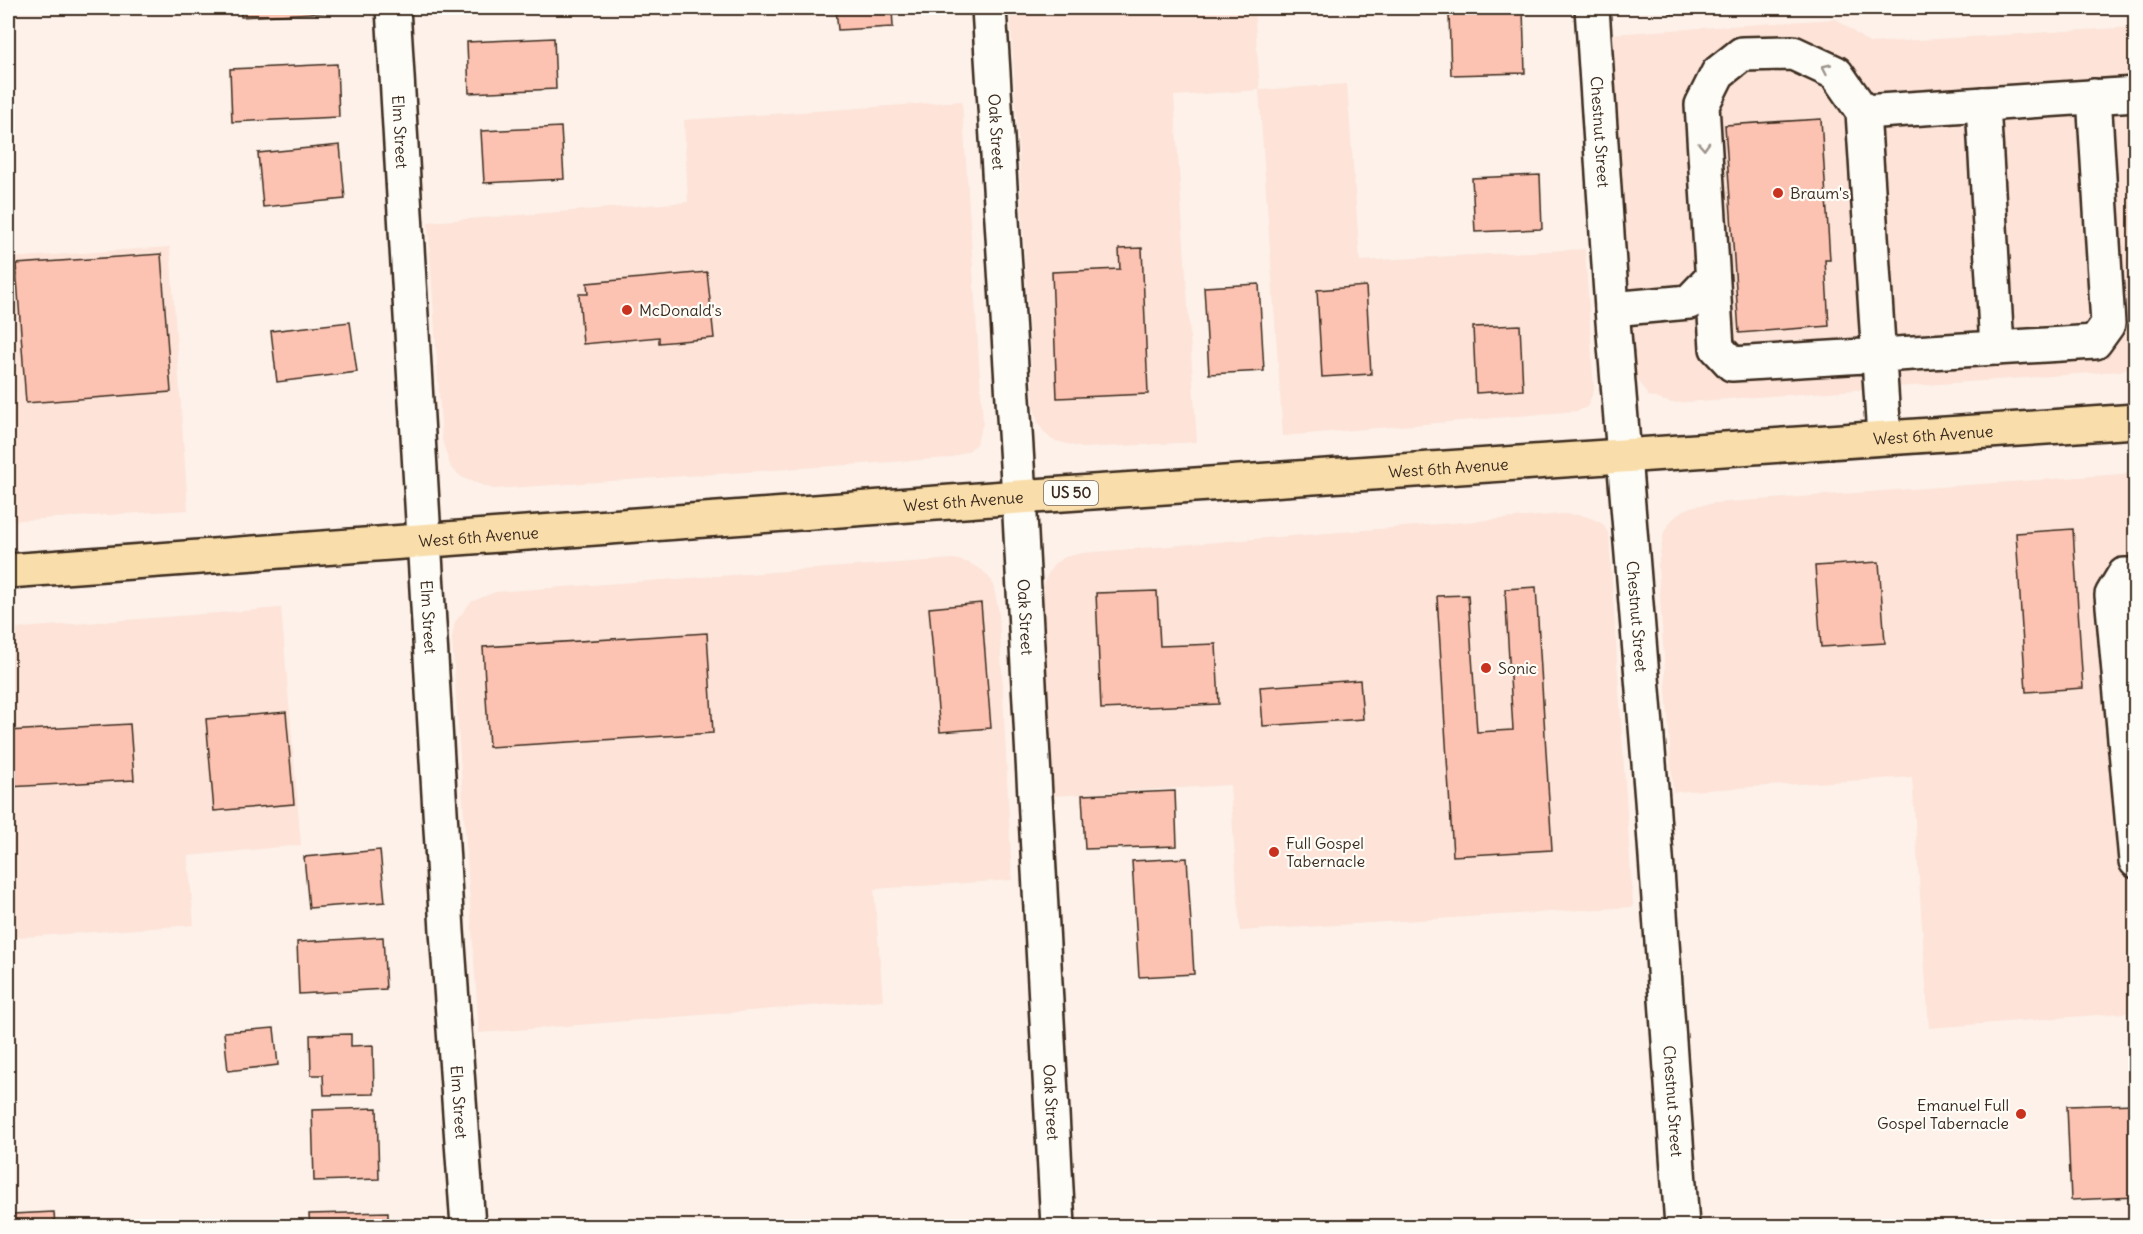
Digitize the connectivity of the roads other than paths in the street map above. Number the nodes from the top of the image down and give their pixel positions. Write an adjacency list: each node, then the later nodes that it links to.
1 (393, 8): 16 (street, Elm Street)
2 (989, 8): 15 (street, Oak Street)
3 (1592, 8): 9 (street, Chestnut Street)
4 (2136, 94): 5 (street)
5 (2094, 96): 6 (street); 10 (street)
6 (1983, 104): 7 (street); 10 (street)
7 (1863, 112): 8 (street, one-way to 8); 11 (street)
8 (1712, 278): 9 (street); 11 (street)
9 (1612, 309): 14 (street, Chestnut Street)
10 (1997, 348): 11 (street)
11 (1879, 355): 13 (street)
12 (2136, 421): 13 (main road, West 6th Avenue / US 50)
13 (1884, 437): 14 (main road, West 6th Avenue / US 50)
14 (1624, 455): 15 (main road, West 6th Avenue / US 50); 22 (street, Chestnut Street)
15 (1019, 497): 16 (main road, West 6th Avenue / US 50); 21 (street, Oak Street)
16 (423, 542): 17 (main road, West 6th Avenue / US 50); 20 (street, Elm Street)
17 (8, 571)
18 (2136, 575): 19 (street)
19 (2136, 861)
20 (468, 1227)
21 (1058, 1227)
22 (1682, 1227)

